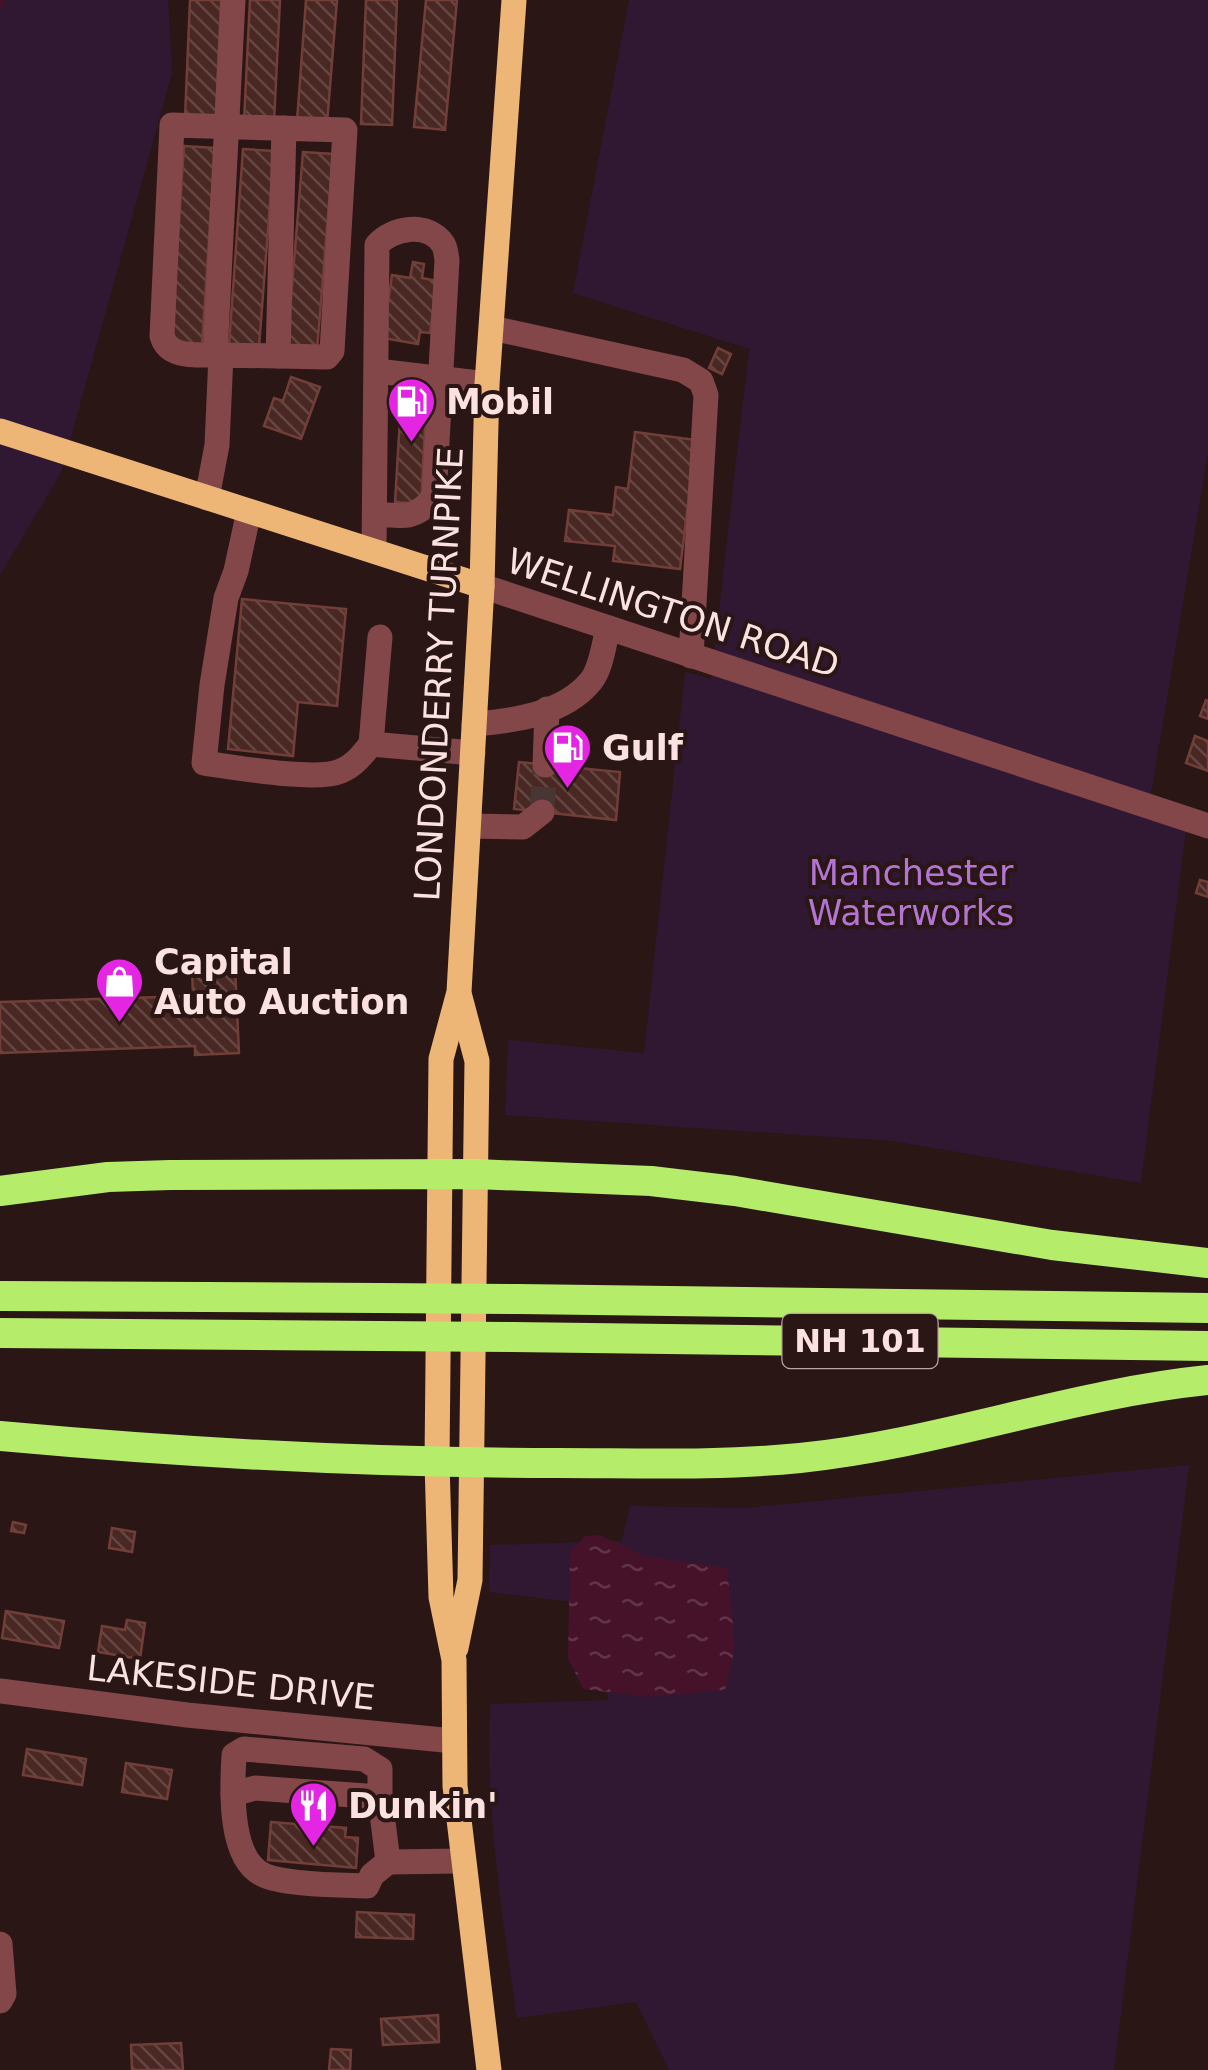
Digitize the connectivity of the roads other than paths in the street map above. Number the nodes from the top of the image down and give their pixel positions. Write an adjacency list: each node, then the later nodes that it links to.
1 (233, 0): 3 (street)
2 (514, 0): 5 (main road, LONDONDERRY TURNPIKE)
3 (228, 126): 4 (street); 6 (street); 6 (street)
4 (284, 128): 7 (street); 7 (street)
5 (492, 328): 10 (main road, LONDONDERRY TURNPIKE); 19 (street)
6 (218, 355): 7 (street); 12 (street)
7 (278, 356)
8 (377, 371): 9 (street); 9 (street); 14 (street)
9 (441, 377): 10 (street); 14 (street)
10 (487, 384): 16 (main road, LONDONDERRY TURNPIKE)
11 (0, 431): 12 (main road, WELLINGTON ROAD)
12 (206, 498): 13 (main road, WELLINGTON ROAD)
13 (249, 511): 15 (main road, WELLINGTON ROAD); 22 (street)
14 (375, 514): 15 (street)
15 (374, 551): 16 (main road, WELLINGTON ROAD)
16 (482, 586): 17 (street, WELLINGTON ROAD); 21 (main road, LONDONDERRY TURNPIKE)
17 (608, 628): 19 (street, WELLINGTON ROAD); 20 (street)
18 (380, 637): 22 (street)
19 (690, 656): 27 (street, WELLINGTON ROAD)
20 (547, 709): 21 (street); 24 (street)
21 (474, 724): 23 (main road, LONDONDERRY TURNPIKE)
22 (371, 744): 23 (street)
23 (473, 753): 26 (main road, LONDONDERRY TURNPIKE)
24 (545, 765)
25 (542, 812): 26 (street)
26 (468, 826): 28 (main road, LONDONDERRY TURNPIKE)
27 (1208, 826)
28 (459, 992): 29 (main road, LONDONDERRY TURNPIKE); 30 (main road, LONDONDERRY TURNPIKE)
29 (475, 1174): 30 (highway); 32 (highway); 39 (main road, LONDONDERRY TURNPIKE)
30 (440, 1176): 31 (highway); 40 (main road, LONDONDERRY TURNPIKE)
31 (0, 1191)
32 (1208, 1262)
33 (0, 1296): 34 (highway, NH 101, bridge)
34 (1208, 1308)
35 (0, 1333): 36 (highway, NH 101, bridge)
36 (1208, 1346)
37 (1208, 1380): 39 (highway)
38 (0, 1436): 40 (highway)
39 (473, 1462): 40 (highway); 41 (main road, LONDONDERRY TURNPIKE)
40 (437, 1463): 41 (main road, LONDONDERRY TURNPIKE)
41 (454, 1660): 43 (main road, LONDONDERRY TURNPIKE)
42 (0, 1691): 43 (street, LAKESIDE DRIVE)
43 (454, 1740): 46 (main road, LONDONDERRY TURNPIKE)
44 (238, 1793): 45 (street); 45 (street); 47 (street)
45 (380, 1797): 47 (street)
46 (462, 1861): 47 (street); 50 (main road, LONDONDERRY TURNPIKE)
47 (376, 1874)
48 (0, 1944): 49 (street)
49 (0, 2001)
50 (490, 2070)

